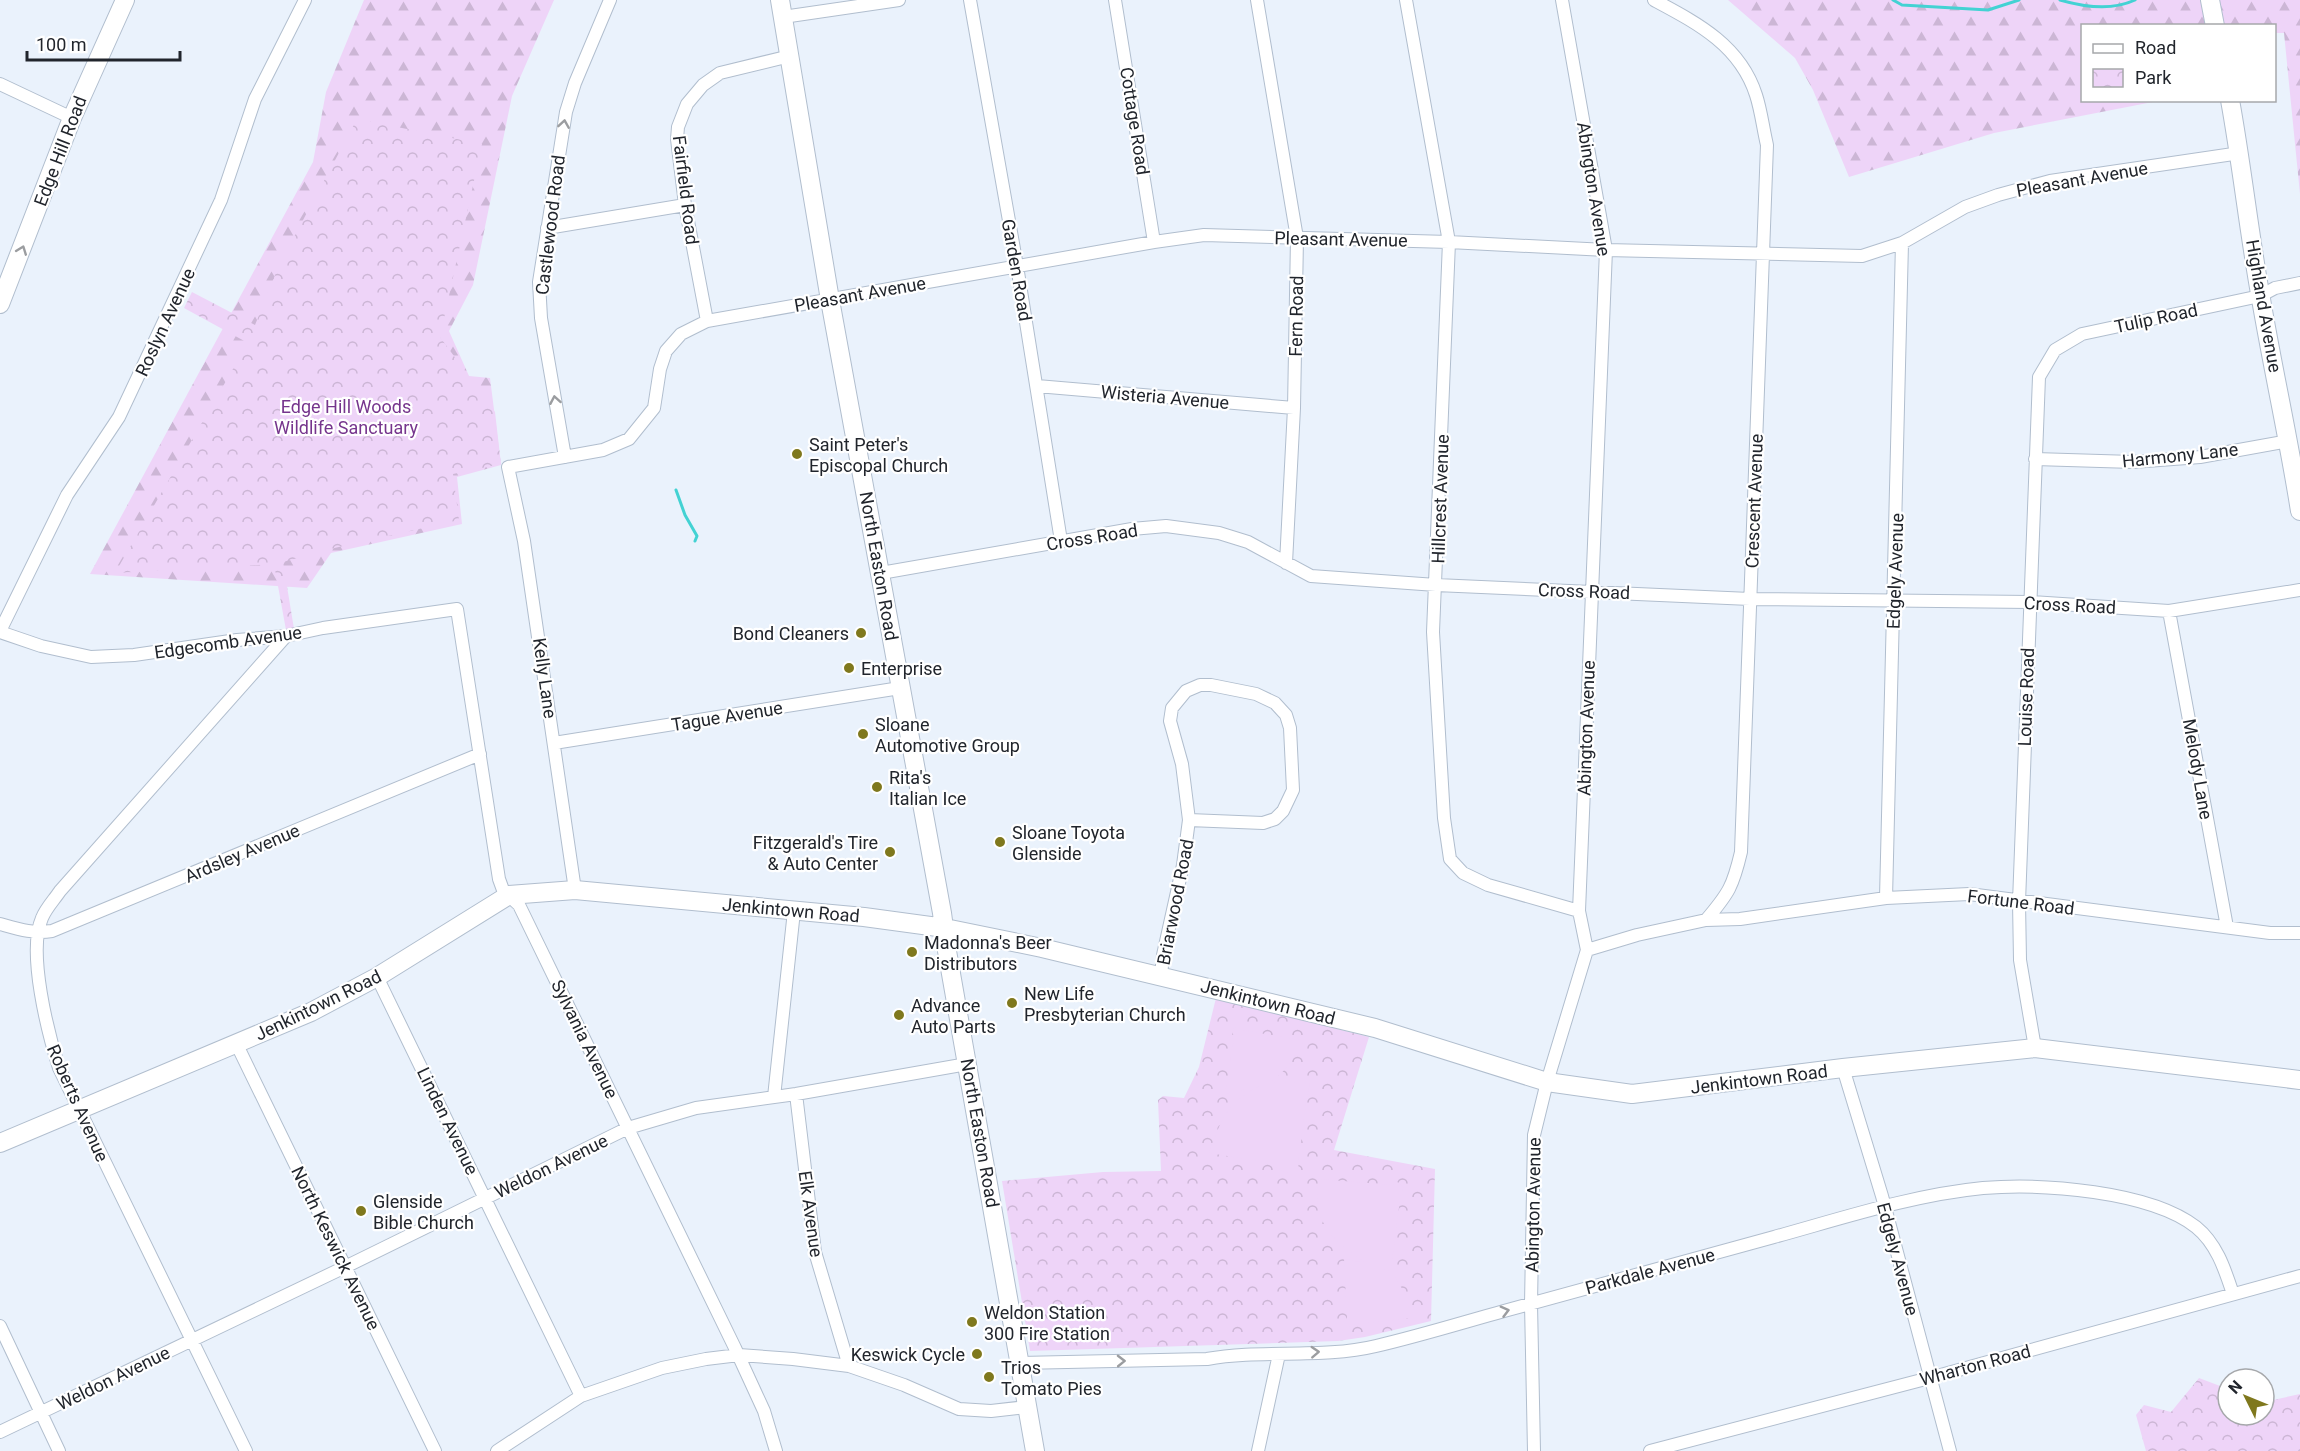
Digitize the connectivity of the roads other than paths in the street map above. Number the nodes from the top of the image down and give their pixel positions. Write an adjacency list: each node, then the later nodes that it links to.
1 (125, 0): 17 (street, Edge Hill Road)
2 (305, 0): 52 (street, Roslyn Avenue)
3 (610, 0): 20 (street, Castlewood Road, one-way to 3)
4 (899, 0): 12 (street)
5 (970, 0): 27 (street, Garden Road)
6 (1115, 0): 22 (street, Cottage Road)
7 (1257, 0): 21 (street, Fern Road)
8 (1406, 0): 23 (street, Hillcrest Avenue)
9 (1562, 0): 25 (street, Abington Avenue)
10 (1654, 0): 26 (street, Crescent Avenue)
11 (2210, 0): 13 (street)
12 (782, 9): 14 (street, North Easton Road)
13 (2215, 24)
14 (790, 56): 19 (street, Fairfield Road); 30 (street, North Easton Road)
15 (0, 84): 17 (street)
16 (2230, 102): 18 (street, Highland Avenue)
17 (72, 118): 31 (street, Edge Hill Road, one-way to 17)
18 (2240, 153): 24 (street, Pleasant Avenue); 29 (street, Highland Avenue)
19 (685, 205): 20 (street); 32 (street, Fairfield Road)
20 (547, 228): 37 (street, Castlewood Road, one-way to 20)
21 (1297, 238): 22 (street, Pleasant Avenue); 23 (street, Pleasant Avenue); 35 (street, Fern Road)
22 (1154, 242): 27 (street, Pleasant Avenue)
23 (1449, 242): 25 (street, Pleasant Avenue); 44 (street, Hillcrest Avenue)
24 (1902, 243): 26 (street, Pleasant Avenue); 48 (street, Edgely Avenue)
25 (1606, 250): 26 (street, Pleasant Avenue); 46 (street, Abington Avenue)
26 (1764, 253): 47 (street, Crescent Avenue)
27 (1017, 266): 30 (street, Pleasant Avenue); 34 (street, Garden Road)
28 (2300, 284): 29 (street, Tulip Road)
29 (2260, 296): 33 (street, Tulip Road); 36 (street, Highland Avenue)
30 (830, 300): 32 (street, Pleasant Avenue); 43 (street, North Easton Road)
31 (0, 304)
32 (707, 321): 37 (street, Pleasant Avenue)
33 (2055, 350): 38 (street, Louise Road)
34 (1037, 386): 35 (street, Wisteria Avenue); 41 (street, Garden Road)
35 (1294, 408): 42 (street, Fern Road)
36 (2289, 441): 38 (street, Harmony Lane); 40 (street, Highland Avenue)
37 (565, 457): 39 (street, Pleasant Avenue)
38 (2035, 459): 49 (street, Louise Road)
39 (508, 467): 55 (street, Kelly Lane)
40 (2300, 511)
41 (1061, 541): 42 (street, Cross Road); 43 (street, Cross Road)
42 (1286, 563): 44 (street, Cross Road)
43 (881, 573): 54 (street, North Easton Road)
44 (1436, 585): 46 (street, Cross Road); 63 (street, Hillcrest Avenue)
45 (2300, 590): 51 (street, Cross Road)
46 (1592, 591): 47 (street, Cross Road); 63 (street, Abington Avenue)
47 (1750, 598): 48 (street, Cross Road); 64 (street, Crescent Avenue)
48 (1894, 602): 49 (street, Cross Road); 60 (street, Edgely Avenue)
49 (2030, 602): 51 (street, Cross Road); 61 (street, Louise Road)
50 (458, 609): 53 (street, Edgecomb Avenue); 56 (street, Sylvania Avenue)
51 (2169, 610): 66 (street, Melody Lane)
52 (0, 632): 53 (street, Edgecomb Avenue)
53 (286, 636): 68 (street, Roberts Avenue)
54 (900, 688): 55 (street, Tague Avenue); 67 (street, North Easton Road)
55 (554, 744): 58 (street, Kelly Lane)
56 (480, 754): 59 (street, Sylvania Avenue); 68 (street, Ardsley Avenue)
57 (1189, 820): 57 (street, Briarwood Road); 71 (street, Briarwood Road)
58 (575, 890): 59 (street, Jenkintown Road); 62 (street, Jenkintown Road)
59 (509, 895): 72 (street, Jenkintown Road); 82 (street, Sylvania Avenue)
60 (1886, 898): 61 (street, Fortune Road); 64 (street, Fortune Road)
61 (2019, 902): 66 (street, Fortune Road); 74 (street, Louise Road)
62 (794, 910): 67 (street, Jenkintown Road); 80 (street)
63 (1580, 911): 70 (street, Abington Avenue)
64 (1706, 920): 70 (street)
65 (0, 924): 68 (street, Ardsley Avenue)
66 (2228, 927): 69 (street, Fortune Road)
67 (945, 928): 71 (street, Jenkintown Road); 75 (street, North Easton Road)
68 (38, 933): 81 (street, Roberts Avenue)
69 (2300, 933)
70 (1587, 951): 78 (street, Abington Avenue)
71 (1161, 976): 78 (street, Jenkintown Road)
72 (377, 977): 73 (street, Jenkintown Road); 84 (street, Linden Avenue)
73 (237, 1045): 81 (street, Jenkintown Road); 86 (street, North Keswick Avenue)
74 (2035, 1048): 76 (street, Jenkintown Road); 77 (street, Jenkintown Road)
75 (968, 1064): 79 (street, Weldon Avenue); 94 (street, North Easton Road)
76 (1843, 1068): 78 (street, Jenkintown Road); 85 (street, Edgely Avenue)
77 (2300, 1080)
78 (1547, 1082): 89 (street, Abington Avenue)
79 (796, 1094): 80 (street, Weldon Avenue); 95 (street, Elk Avenue)
80 (774, 1097): 82 (street, Weldon Avenue)
81 (78, 1109): 83 (street, Jenkintown Road); 91 (street, Roberts Avenue)
82 (628, 1128): 84 (street, Weldon Avenue); 93 (street, Sylvania Avenue)
83 (0, 1143)
84 (486, 1198): 86 (street, Weldon Avenue); 97 (street, Linden Avenue)
85 (1884, 1207): 88 (street, Parkdale Avenue); 89 (street, Parkdale Avenue); 96 (street, Edgely Avenue)
86 (345, 1267): 91 (street, Weldon Avenue); 103 (street, North Keswick Avenue)
87 (2300, 1276): 88 (street, Wharton Road)
88 (2233, 1294): 96 (street, Wharton Road)
89 (1531, 1304): 92 (street, Parkdale Avenue, one-way to 89); 108 (street, Abington Avenue)
90 (0, 1326): 99 (street)
91 (191, 1339): 99 (street, Weldon Avenue); 102 (street, Roberts Avenue)
92 (1279, 1354): 94 (street, Parkdale Avenue, one-way to 92); 107 (street)
93 (739, 1356): 95 (street); 97 (street); 105 (street, Sylvania Avenue)
94 (1020, 1364): 98 (street, North Easton Road)
95 (849, 1366): 98 (street)
96 (1930, 1377): 109 (street, Wharton Road); 110 (street, Edgely Avenue)
97 (581, 1395): 104 (street)
98 (1026, 1407): 106 (street, North Easton Road)
99 (41, 1413): 100 (street, Weldon Avenue); 101 (street)
100 (0, 1432)
101 (59, 1451)
102 (246, 1451)
103 (435, 1451)
104 (497, 1451)
105 (776, 1451)
106 (1035, 1451)
107 (1258, 1451)
108 (1534, 1451)
109 (1650, 1451)
110 (1950, 1451)

